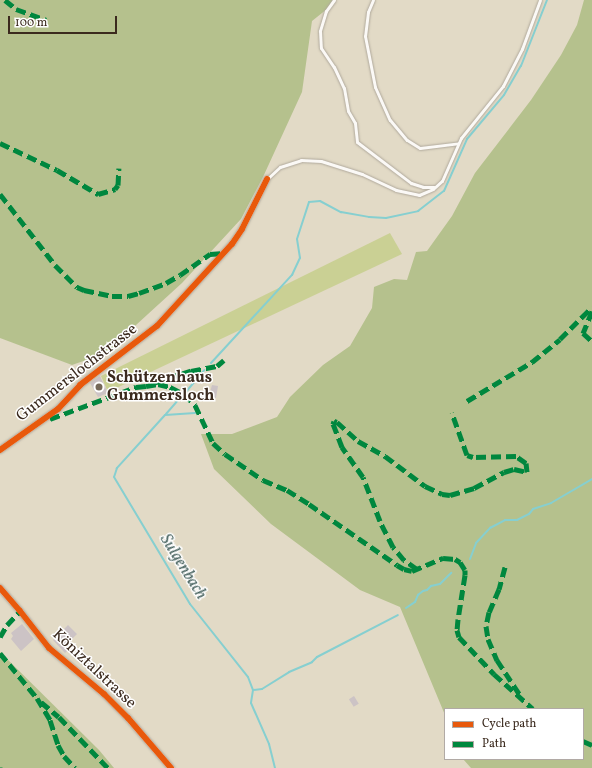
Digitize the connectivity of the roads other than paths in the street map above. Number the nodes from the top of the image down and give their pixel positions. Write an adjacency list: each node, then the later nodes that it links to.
1 (334, 0): 6 (lane)
2 (373, 0): 4 (lane)
3 (540, 0): 4 (lane)
4 (458, 143): 6 (lane)
5 (267, 179): 6 (lane); 7 (street, Gummerslochstrasse)
6 (434, 187)
7 (0, 450)
8 (0, 588): 9 (street, Köniztalstrasse)
9 (171, 768)

